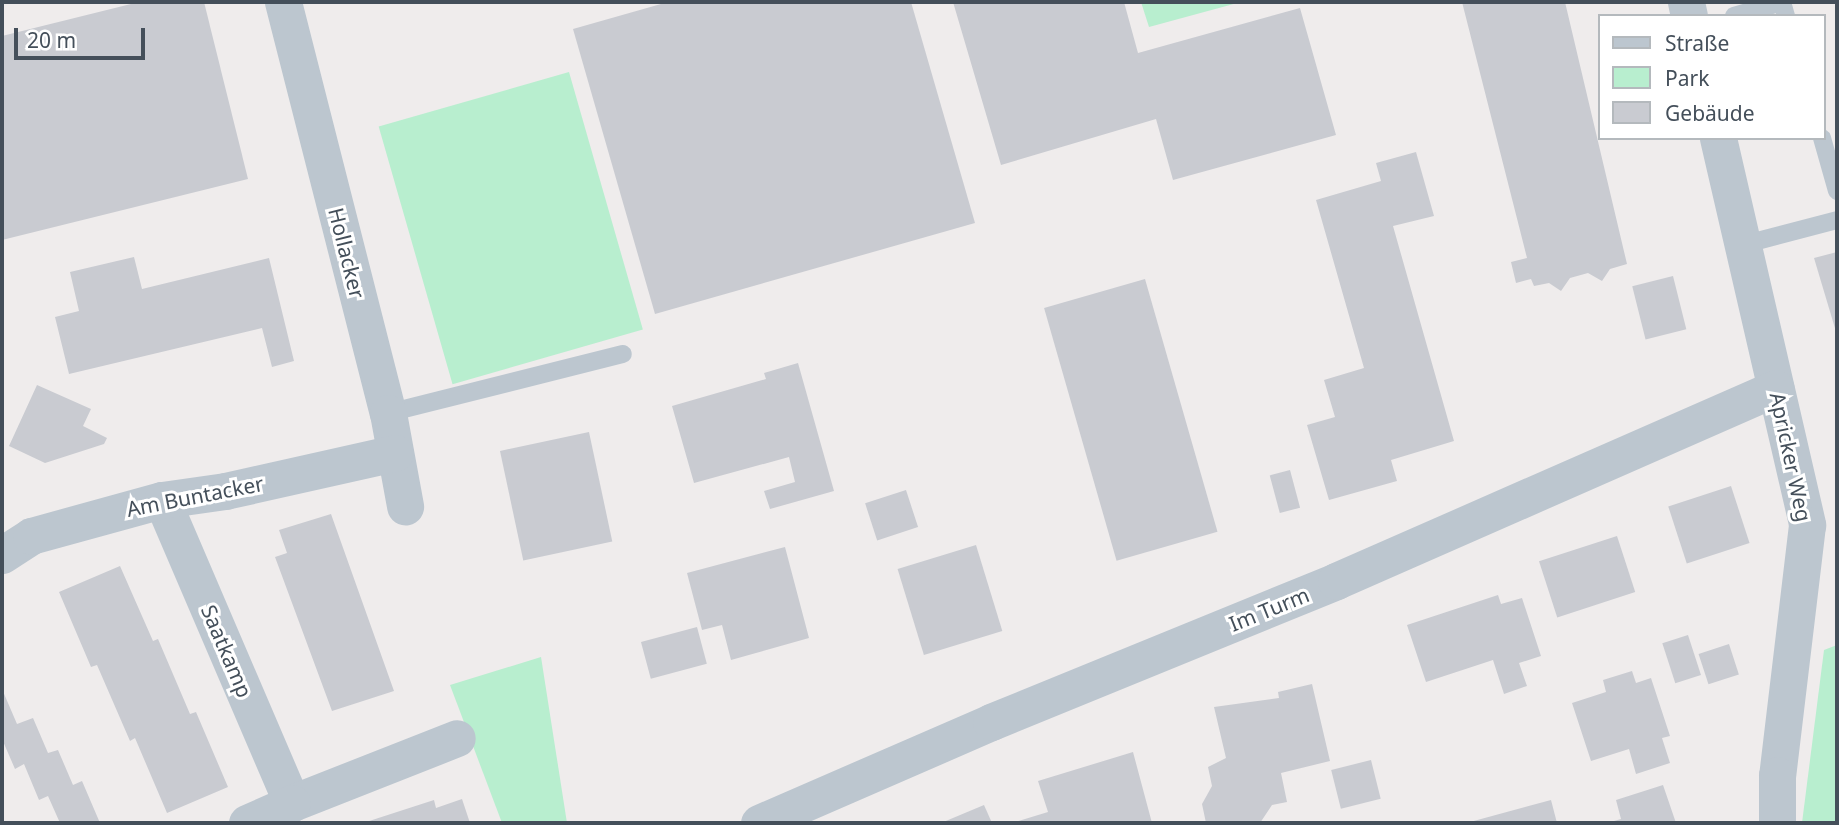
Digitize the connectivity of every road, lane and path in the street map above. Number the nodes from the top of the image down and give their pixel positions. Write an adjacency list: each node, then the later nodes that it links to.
1 (283, 2): 11 (street, Hollacker)
2 (1782, 2): 3 (lane)
3 (1741, 14)
4 (1718, 140): 8 (street, Apricker Weg)
5 (1823, 140): 6 (lane)
6 (1837, 191)
7 (1837, 220): 8 (lane)
8 (1742, 245): 10 (street, Apricker Weg)
9 (623, 354): 11 (lane)
10 (1776, 388): 19 (street, Im Turm); 20 (street, Apricker Weg)
11 (388, 413): 12 (street, Hollacker)
12 (395, 453): 13 (street, Am Buntacker); 14 (street, Hollacker)
13 (162, 499): 15 (street, Am Buntacker); 17 (street, Saatkamp)
14 (405, 506)
15 (2, 555)
16 (457, 738): 17 (street)
17 (292, 803): 18 (street)
18 (247, 823)
19 (759, 823)
20 (1777, 823)

